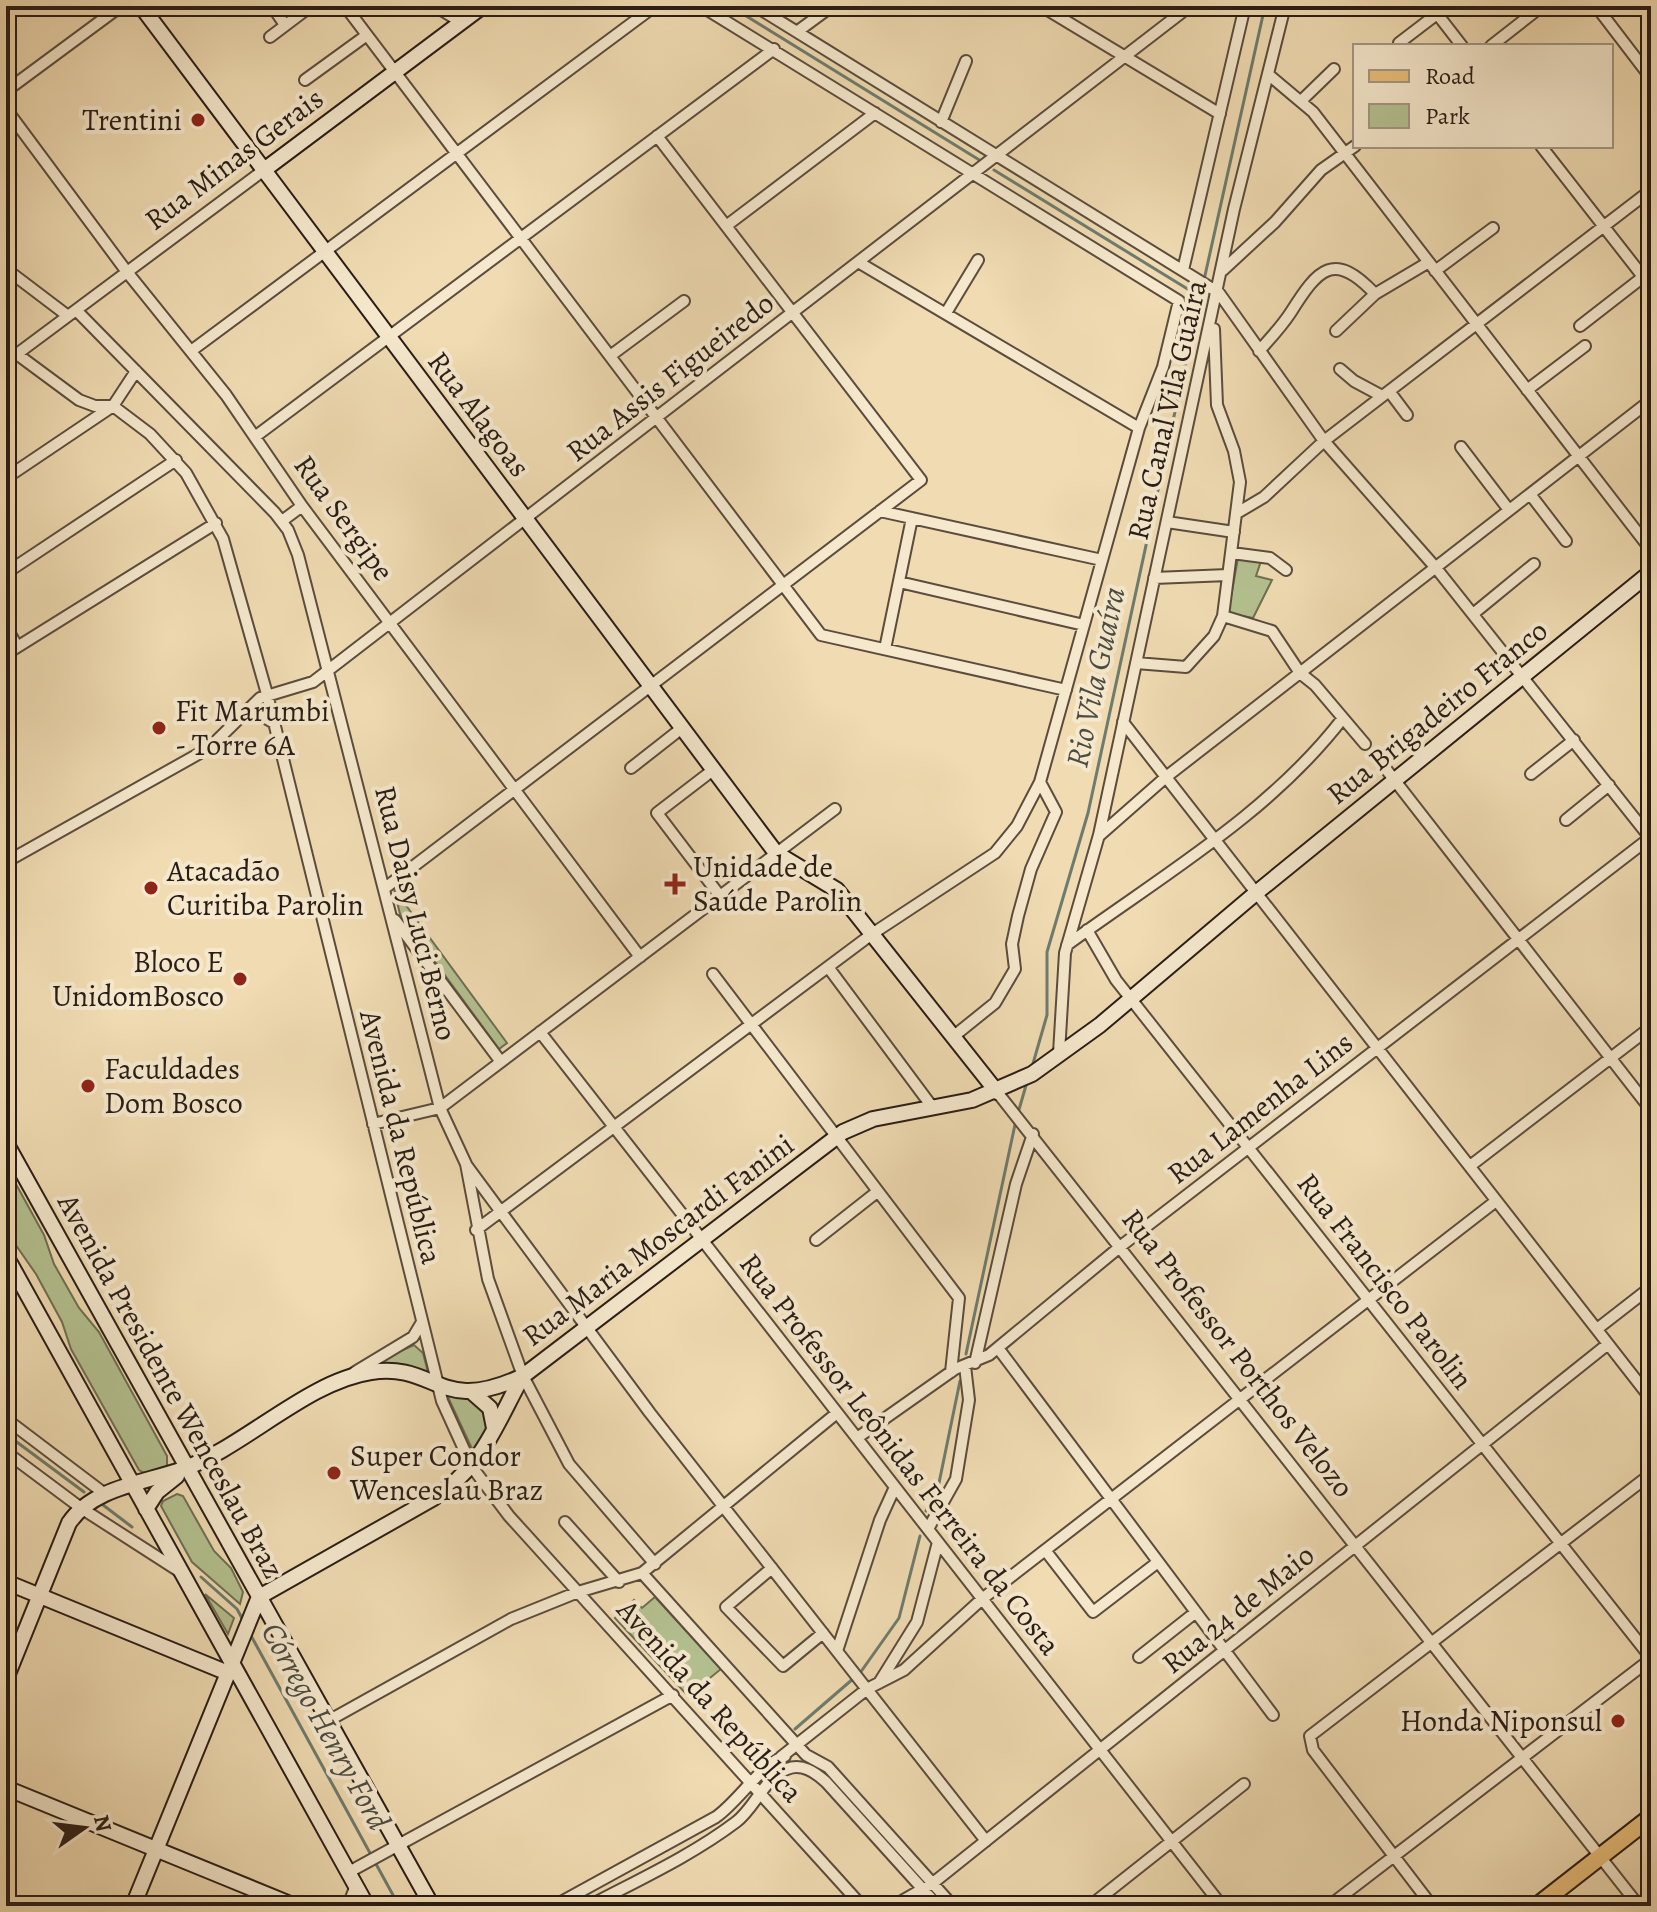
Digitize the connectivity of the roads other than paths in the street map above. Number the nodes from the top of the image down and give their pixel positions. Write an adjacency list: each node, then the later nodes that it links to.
1 (121, 6): 35 (street)
2 (141, 6): 47 (main road, Rua Alagoas)
3 (272, 6): 20 (street)
4 (311, 6): 20 (street)
5 (345, 6): 22 (street)
6 (435, 6): 19 (street)
7 (483, 6): 19 (main road, Rua Minas Gerais)
8 (655, 6): 45 (street)
9 (701, 6): 27 (street)
10 (755, 6): 21 (street)
11 (832, 6): 21 (street)
12 (1041, 6): 28 (street)
13 (1190, 6): 28 (street, Rua Assis Figueiredo)
14 (1245, 6): 39 (street, Rua Canal Vila Guaíra)
15 (1285, 6): 32 (street, Rua Canal Vila Guaíra)
16 (1542, 6): 26 (street)
17 (1596, 6): 33 (street)
18 (1434, 10): 24 (street); 25 (street)
19 (461, 22): 31 (main road, Rua Minas Gerais)
20 (285, 25): 23 (street)
21 (798, 31): 40 (street)
22 (367, 35): 31 (street); 34 (street)
23 (270, 37)
24 (1399, 43)
25 (1460, 44)
26 (1494, 44)
27 (774, 49): 38 (street); 41 (street)
28 (1124, 56): 39 (street); 46 (street, Rua Assis Figueiredo)
29 (966, 61): 40 (street)
30 (1334, 69): 36 (street)
31 (395, 72): 45 (street); 47 (main road, Rua Minas Gerais)
32 (1269, 75): 36 (street); 60 (street, Rua Canal Vila Guaíra)
33 (1651, 78)
34 (305, 80)
35 (6, 91)
36 (1302, 100): 44 (street)
37 (6, 109): 61 (street, Rua Sergipe)
38 (875, 113): 48 (street); 50 (street)
39 (1220, 114): 59 (street, Rua Canal Vila Guaíra)
40 (941, 122): 46 (street)
41 (657, 136): 50 (street); 53 (street)
42 (1353, 147): 44 (street)
43 (1543, 148): 51 (street)
44 (1344, 152): 57 (street); 60 (street)
45 (457, 153): 53 (street); 54 (street)
46 (996, 155): 48 (street, Rua Assis Figueiredo); 59 (street)
47 (264, 170): 54 (main road, Rua Alagoas); 61 (street, Rua Minas Gerais)
48 (973, 174): 56 (street, Rua Assis Figueiredo); 89 (street, Rua Canal Vila Guaíra)
49 (1651, 190): 51 (street)
50 (726, 226): 68 (street)
51 (1604, 226): 62 (street); 71 (street)
52 (1493, 228): 57 (street)
53 (521, 238): 74 (street); 80 (street)
54 (325, 252): 74 (main road, Rua Alagoas); 77 (street)
55 (978, 260): 69 (street)
56 (858, 262): 68 (street, Rua Assis Figueiredo); 69 (street)
57 (1432, 267): 65 (street); 71 (street)
58 (6, 269): 67 (street, Rua Daisy Luci Berno)
59 (1183, 270): 64 (street)
60 (1223, 270): 64 (street, Rua Canal Vila Guaíra)
61 (127, 272): 67 (street, Rua Minas Gerais); 77 (street, Rua Sergipe)
62 (1643, 277): 63 (street); 72 (street)
63 (1651, 287)
64 (1214, 290): 70 (street, Rua Canal Vila Guaíra); 78 (street)
65 (1375, 294): 73 (street); 78 (street)
66 (684, 301): 80 (street)
67 (72, 313): 79 (street, Rua Minas Gerais); 82 (street, Rua Daisy Luci Berno)
68 (793, 313): 88 (street, Rua Assis Figueiredo); 99 (street)
69 (946, 313): 89 (street)
70 (1213, 317): 100 (street); 104 (street, Rua Canal Vila Guaíra)
71 (1476, 324): 83 (street); 84 (street)
72 (1580, 326)
73 (1336, 331)
74 (389, 337): 90 (street); 102 (main road, Rua Alagoas)
75 (6, 346): 79 (street, Avenida da República)
76 (1585, 346): 83 (street)
77 (191, 351): 90 (street, Rua Sergipe)
78 (1259, 351): 91 (street)
79 (17, 354): 86 (street, Avenida da República)
80 (610, 356): 88 (street)
81 (1340, 369): 84 (street)
82 (136, 371): 86 (street); 103 (street, Rua Daisy Luci Berno)
83 (1527, 390): 93 (street)
84 (1386, 394): 87 (street); 91 (street)
85 (1651, 400): 93 (street)
86 (113, 406): 94 (street, Avenida da República); 95 (street)
87 (1407, 415)
88 (657, 417): 102 (street, Rua Assis Figueiredo); 119 (street)
89 (1139, 428): 110 (street, Rua Canal Vila Guaíra)
90 (256, 436): 97 (street, Rua Sergipe)
91 (1324, 441): 100 (street); 112 (street)
92 (1461, 447): 98 (street)
93 (1579, 457): 96 (street); 108 (street)
94 (176, 460): 105 (street, Avenida da República); 115 (street)
95 (6, 478)
96 (1530, 494): 98 (street); 107 (street)
97 (302, 506): 103 (street); 122 (street, Rua Sergipe)
98 (1509, 510): 112 (street)
99 (880, 511): 101 (street); 119 (street)
100 (1237, 513): 106 (street)
101 (912, 518): 110 (street); 118 (street)
102 (525, 519): 122 (street, Rua Assis Figueiredo); 132 (main road, Rua Alagoas)
103 (282, 521): 129 (street, Rua Daisy Luci Berno)
104 (1167, 522): 106 (street); 117 (street, Rua Canal Vila Guaíra)
105 (216, 523): 125 (street); 134 (street, Avenida da República)
106 (1234, 532): 109 (street)
107 (1566, 541)
108 (1651, 550)
109 (1232, 553): 113 (street); 116 (street)
110 (1102, 560): 123 (street, Rua Canal Vila Guaíra)
111 (1534, 564): 120 (street)
112 (1436, 568): 120 (street); 130 (street)
113 (1286, 570)
114 (1651, 572): 131 (main road, Rua Brigadeiro Franco)
115 (6, 573)
116 (1228, 575): 117 (street); 121 (street)
117 (1154, 578): 128 (street, Rua Canal Vila Guaíra)
118 (899, 582): 123 (street); 126 (street)
119 (783, 585): 126 (street); 132 (street)
120 (1473, 614): 131 (street)
121 (1223, 616): 128 (street); 130 (street)
122 (390, 623): 129 (street, Rua Assis Figueiredo); 150 (street, Rua Sergipe)
123 (1084, 625): 133 (street, Rua Canal Vila Guaíra)
124 (6, 627): 125 (street)
125 (17, 646): 127 (street)
126 (885, 649): 133 (street)
127 (6, 654)
128 (1136, 663): 137 (street, Rua Canal Vila Guaíra)
129 (330, 669): 134 (street, Rua Assis Figueiredo); 158 (street, Rua Daisy Luci Berno)
130 (1300, 673): 136 (street); 146 (street)
131 (1524, 675): 140 (street); 147 (main road, Rua Brigadeiro Franco)
132 (650, 686): 139 (main road, Rua Alagoas); 150 (street)
133 (1066, 690): 148 (street, Rua Canal Vila Guaíra)
134 (267, 694): 135 (street, Rua Assis Figueiredo); 138 (street, Avenida da República)
135 (242, 716): 138 (street); 157 (street, Rua Assis Figueiredo)
136 (1343, 718): 141 (street); 155 (street)
137 (1123, 722): 146 (street); 153 (street, Rua Canal Vila Guaíra)
138 (274, 723): 182 (street, Avenida da República)
139 (682, 728): 143 (street); 144 (main road, Rua Alagoas)
140 (1574, 740): 145 (street); 149 (street)
141 (1365, 744)
142 (1375, 755): 147 (street)
143 (631, 768)
144 (713, 770): 156 (main road, Rua Alagoas); 160 (street)
145 (1531, 774)
146 (1166, 777): 153 (street); 155 (street)
147 (1395, 780): 159 (main road, Rua Brigadeiro Franco); 164 (street)
148 (1040, 782): 163 (street, Rua Canal Vila Guaíra); 173 (street)
149 (1609, 785): 152 (street); 154 (street)
150 (514, 789): 158 (street); 166 (street, Rua Sergipe)
151 (835, 809): 156 (street)
152 (1566, 820)
153 (1099, 835): 165 (street, Rua Canal Vila Guaíra)
154 (1651, 838): 164 (street, Rua Lamenha Lins)
155 (1215, 840): 159 (street); 162 (street)
156 (776, 853): 160 (street); 163 (main road, Rua Professor Porthos Velozo)
157 (6, 862)
158 (385, 888): 161 (street, Rua Daisy Luci Berno)
159 (1256, 893): 169 (main road, Rua Brigadeiro Franco); 175 (street)
160 (720, 896): 166 (street)
161 (392, 915): 177 (street); 179 (street, Rua Daisy Luci Berno)
162 (1087, 930): 165 (street); 169 (street, Rua Francisco Parolin)
163 (872, 934): 167 (street, Rua Canal Vila Guaíra); 173 (main road, Rua Professor Porthos Velozo)
164 (1518, 939): 175 (street, Rua Lamenha Lins); 176 (street)
165 (1067, 945): 174 (street, Rua Canal Vila Guaíra)
166 (640, 957): 172 (street)
167 (828, 967): 170 (street, Rua Canal Vila Guaíra); 180 (street)
168 (713, 974): 170 (street)
169 (1129, 995): 174 (main road, Rua Brigadeiro Franco); 187 (street, Rua Francisco Parolin)
170 (751, 1024): 183 (street, Rua Canal Vila Guaíra); 185 (street)
171 (1651, 1027): 176 (street)
172 (540, 1032): 177 (street); 183 (street, Rua Professor Leônidas Ferreira da Costa)
173 (954, 1036): 178 (main road, Rua Professor Porthos Velozo)
174 (1065, 1048): 178 (main road, Rua Brigadeiro Franco)
175 (1377, 1048): 187 (street, Rua Lamenha Lins); 189 (street)
176 (1611, 1058): 181 (street); 189 (street)
177 (501, 1062): 179 (street)
178 (997, 1092): 180 (main road, Rua Maria Moscardi Fanini); 184 (street, Rua Professor Porthos Velozo)
179 (440, 1108): 182 (street); 188 (street, Rua Daisy Luci Berno)
180 (933, 1108): 185 (main road, Rua Maria Moscardi Fanini)
181 (1651, 1110)
182 (373, 1124): 200 (street, Avenida da República)
183 (614, 1127): 192 (street, Rua Canal Vila Guaíra); 194 (street, Rua Professor Leônidas Ferreira da Costa)
184 (1033, 1134): 196 (street, Rua Professor Porthos Velozo); 207 (street)
185 (836, 1137): 190 (street); 194 (main road, Rua Maria Moscardi Fanini)
186 (6, 1143): 222 (main road, Avenida Presidente Wenceslau Braz)
187 (1249, 1147): 196 (street, Rua Lamenha Lins); 199 (street, Rua Francisco Parolin)
188 (466, 1164): 192 (street); 193 (street, Rua Daisy Luci Berno)
189 (1470, 1166): 191 (street)
190 (877, 1192): 195 (street); 208 (street)
191 (1496, 1201): 199 (street); 202 (street)
192 (501, 1211): 193 (street, Rua Canal Vila Guaíra); 201 (street)
193 (476, 1230): 210 (street, Rua Daisy Luci Berno)
194 (701, 1239): 201 (main road, Rua Maria Moscardi Fanini); 215 (street, Rua Professor Leônidas Ferreira da Costa)
195 (816, 1240)
196 (1121, 1246): 205 (street, Rua Lamenha Lins); 213 (street, Rua Professor Porthos Velozo)
197 (6, 1256): 224 (main road)
198 (1651, 1287): 202 (street)
199 (1369, 1299): 213 (street); 219 (street, Rua Francisco Parolin)
200 (422, 1322): 203 (street); 206 (street, Avenida da República)
201 (585, 1328): 210 (main road, Rua Maria Moscardi Fanini); 228 (street)
202 (1597, 1329): 204 (street)
203 (413, 1337): 206 (street); 209 (street)
204 (1608, 1344): 214 (street); 219 (street, Rua 24 de Maio)
205 (998, 1348): 207 (street, Rua Lamenha Lins); 227 (street)
206 (430, 1350): 211 (street, Avenida da República)
207 (970, 1364): 208 (street, Rua Lamenha Lins); 232 (street)
208 (951, 1372): 218 (street, Rua Lamenha Lins)
209 (348, 1376): 211 (main road, Rua Maria Moscardi Fanini); 222 (main road)
210 (523, 1376): 212 (main road, Rua Maria Moscardi Fanini); 217 (main road); 238 (street, Rua Daisy Luci Berno)
211 (439, 1388): 212 (main road, Rua Maria Moscardi Fanini); 221 (street, Avenida da República)
212 (473, 1393): 217 (main road)
213 (1241, 1398): 227 (street); 235 (street, Rua Professor Porthos Velozo)
214 (1651, 1399)
215 (837, 1413): 218 (street, Rua Professor Leônidas Ferreira da Costa); 228 (street)
216 (6, 1419): 226 (street)
217 (494, 1429): 221 (main road)
218 (857, 1438): 225 (street, Rua Professor Leônidas Ferreira da Costa)
219 (1483, 1444): 234 (street, Rua Francisco Parolin); 235 (street, Rua 24 de Maio)
220 (6, 1452): 229 (street)
221 (472, 1467): 244 (street, Avenida da República); 247 (main road)
222 (187, 1468): 224 (main road); 230 (main road); 247 (main road, Avenida Presidente Wenceslau Braz)
223 (1651, 1474): 234 (street)
224 (133, 1485): 226 (main road); 230 (main road)
225 (895, 1487): 232 (street, Rua Professor Leônidas Ferreira da Costa); 252 (street)
226 (105, 1494): 229 (main road)
227 (1111, 1499): 236 (street); 237 (street)
228 (724, 1507): 238 (street); 239 (street)
229 (81, 1508): 240 (street); 245 (main road)
230 (146, 1509): 240 (main road)
231 (565, 1522): 243 (street)
232 (928, 1529): 233 (street, Rua Professor Leônidas Ferreira da Costa)
233 (938, 1542): 246 (street, Rua Professor Leônidas Ferreira da Costa); 258 (street)
234 (1561, 1543): 250 (street); 254 (street, Rua Francisco Parolin)
235 (1356, 1545): 250 (street, Rua Professor Porthos Velozo); 251 (street, Rua 24 de Maio)
236 (1045, 1550): 237 (street); 246 (street)
237 (1158, 1562): 248 (street)
238 (655, 1564): 241 (street)
239 (772, 1568): 249 (street); 249 (street)
240 (182, 1573): 255 (main road)
241 (642, 1573): 243 (street); 262 (street)
242 (6, 1582): 245 (main road)
243 (619, 1582): 244 (street)
244 (578, 1592): 259 (street, Avenida da República); 261 (street)
245 (39, 1596): 255 (main road); 256 (main road)
246 (982, 1599): 258 (street); 263 (street, Rua Professor Leônidas Ferreira da Costa)
247 (256, 1604): 255 (main road); 261 (main road, Avenida Presidente Wenceslau Braz)
248 (1196, 1612): 251 (street); 253 (street)
249 (823, 1633): 252 (street)
250 (1432, 1641): 266 (street, Rua Professor Porthos Velozo); 276 (street)
251 (1224, 1650): 260 (street); 263 (street, Rua 24 de Maio)
252 (837, 1651): 257 (street)
253 (1139, 1657)
254 (1651, 1659): 266 (street)
255 (232, 1661): 275 (main road); 278 (main road)
256 (6, 1679)
257 (861, 1681): 258 (street); 262 (street); 272 (street)
258 (879, 1683)
259 (673, 1695): 267 (street, Avenida da República); 274 (street)
260 (1273, 1715)
261 (328, 1721): 274 (main road, Avenida Presidente Wenceslau Braz)
262 (797, 1745): 264 (street); 265 (street)
263 (1100, 1750): 272 (street, Rua 24 de Maio); 273 (street, Rua Professor Leônidas Ferreira da Costa)
264 (806, 1755): 265 (street); 279 (street)
265 (781, 1757): 267 (street)
266 (1523, 1757): 276 (street); 277 (street, Rua Professor Porthos Velozo)
267 (753, 1784): 270 (street, Avenida da República); 285 (street)
268 (1244, 1784): 273 (street)
269 (6, 1788): 275 (main road)
270 (762, 1794): 279 (street); 286 (street); 287 (street, Avenida da República)
271 (1651, 1817): 277 (main road)
272 (986, 1841): 279 (street, Rua 24 de Maio)
273 (1171, 1841): 291 (street); 292 (street, Rua Professor Leônidas Ferreira da Costa)
274 (393, 1848): 278 (street); 284 (main road, Avenida Presidente Wenceslau Braz)
275 (156, 1850): 280 (main road); 281 (main road)
276 (1394, 1856): 293 (street); 294 (street)
277 (1601, 1856): 295 (main road); 296 (street, Rua Professor Porthos Velozo)
278 (352, 1879): 282 (street); 283 (main road)
279 (928, 1886): 288 (street, Rua 24 de Maio); 289 (street); 290 (street)
280 (133, 1906)
281 (295, 1906)
282 (348, 1906)
283 (367, 1906)
284 (432, 1906)
285 (554, 1906)
286 (589, 1906)
287 (862, 1906)
288 (893, 1906)
289 (938, 1906)
290 (953, 1906)
291 (1090, 1906)
292 (1222, 1906)
293 (1329, 1906)
294 (1432, 1906)
295 (1537, 1906)
296 (1639, 1906)

